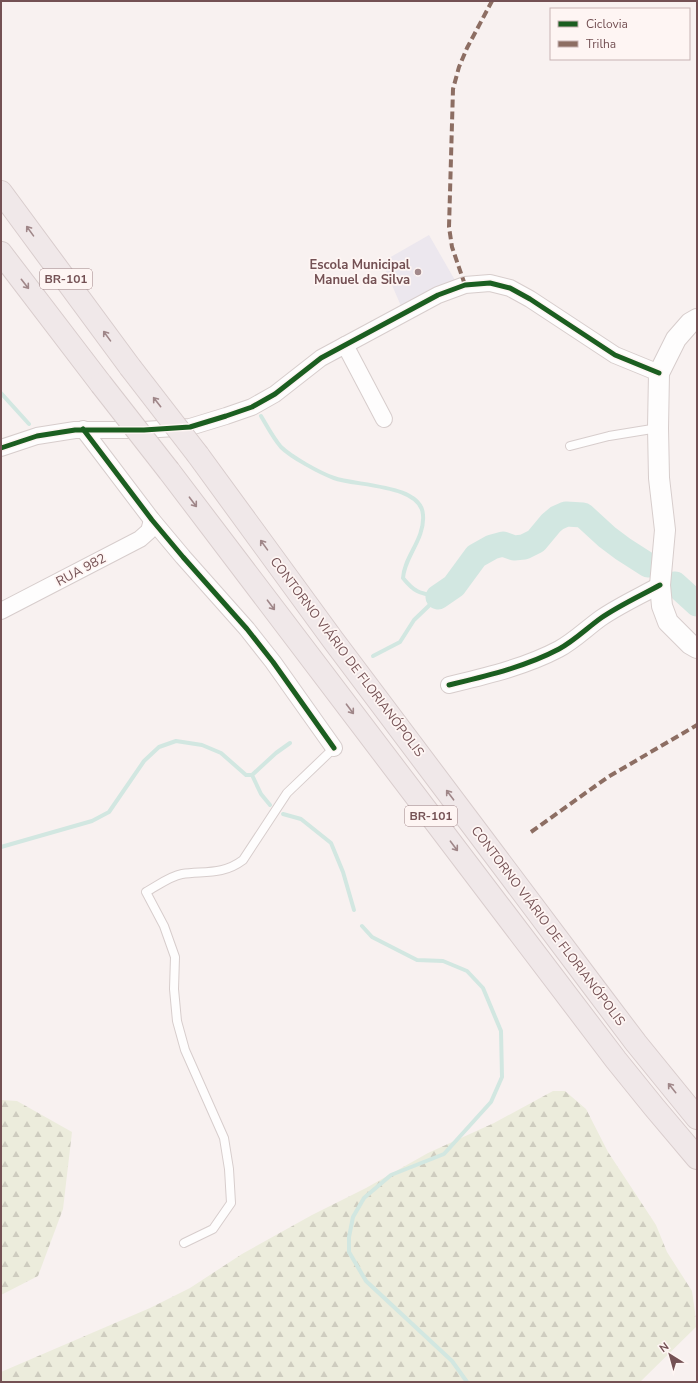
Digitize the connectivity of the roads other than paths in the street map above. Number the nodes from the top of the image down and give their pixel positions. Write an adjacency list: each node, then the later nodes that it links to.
1 (1, 192): 17 (highway, CONTORNO VIÁRIO DE FLORIANÓPOLIS / BR-101, one-way to 1, bridge)
2 (1, 253): 18 (highway, CONTORNO VIÁRIO DE FLORIANÓPOLIS / BR-101, one-way to 18, bridge)
3 (697, 319): 5 (street)
4 (345, 345): 5 (street); 6 (street); 8 (street)
5 (659, 373): 7 (street)
6 (384, 419)
7 (658, 428): 9 (lane); 12 (street)
8 (83, 429): 10 (street); 11 (street)
9 (570, 446)
10 (1, 448)
11 (152, 520): 13 (street, RUA 982); 16 (street)
12 (660, 585): 14 (street); 15 (street)
13 (1, 611)
14 (697, 648)
15 (448, 685)
16 (334, 748): 19 (lane)
17 (697, 1118)
18 (697, 1158)
19 (184, 1243)

